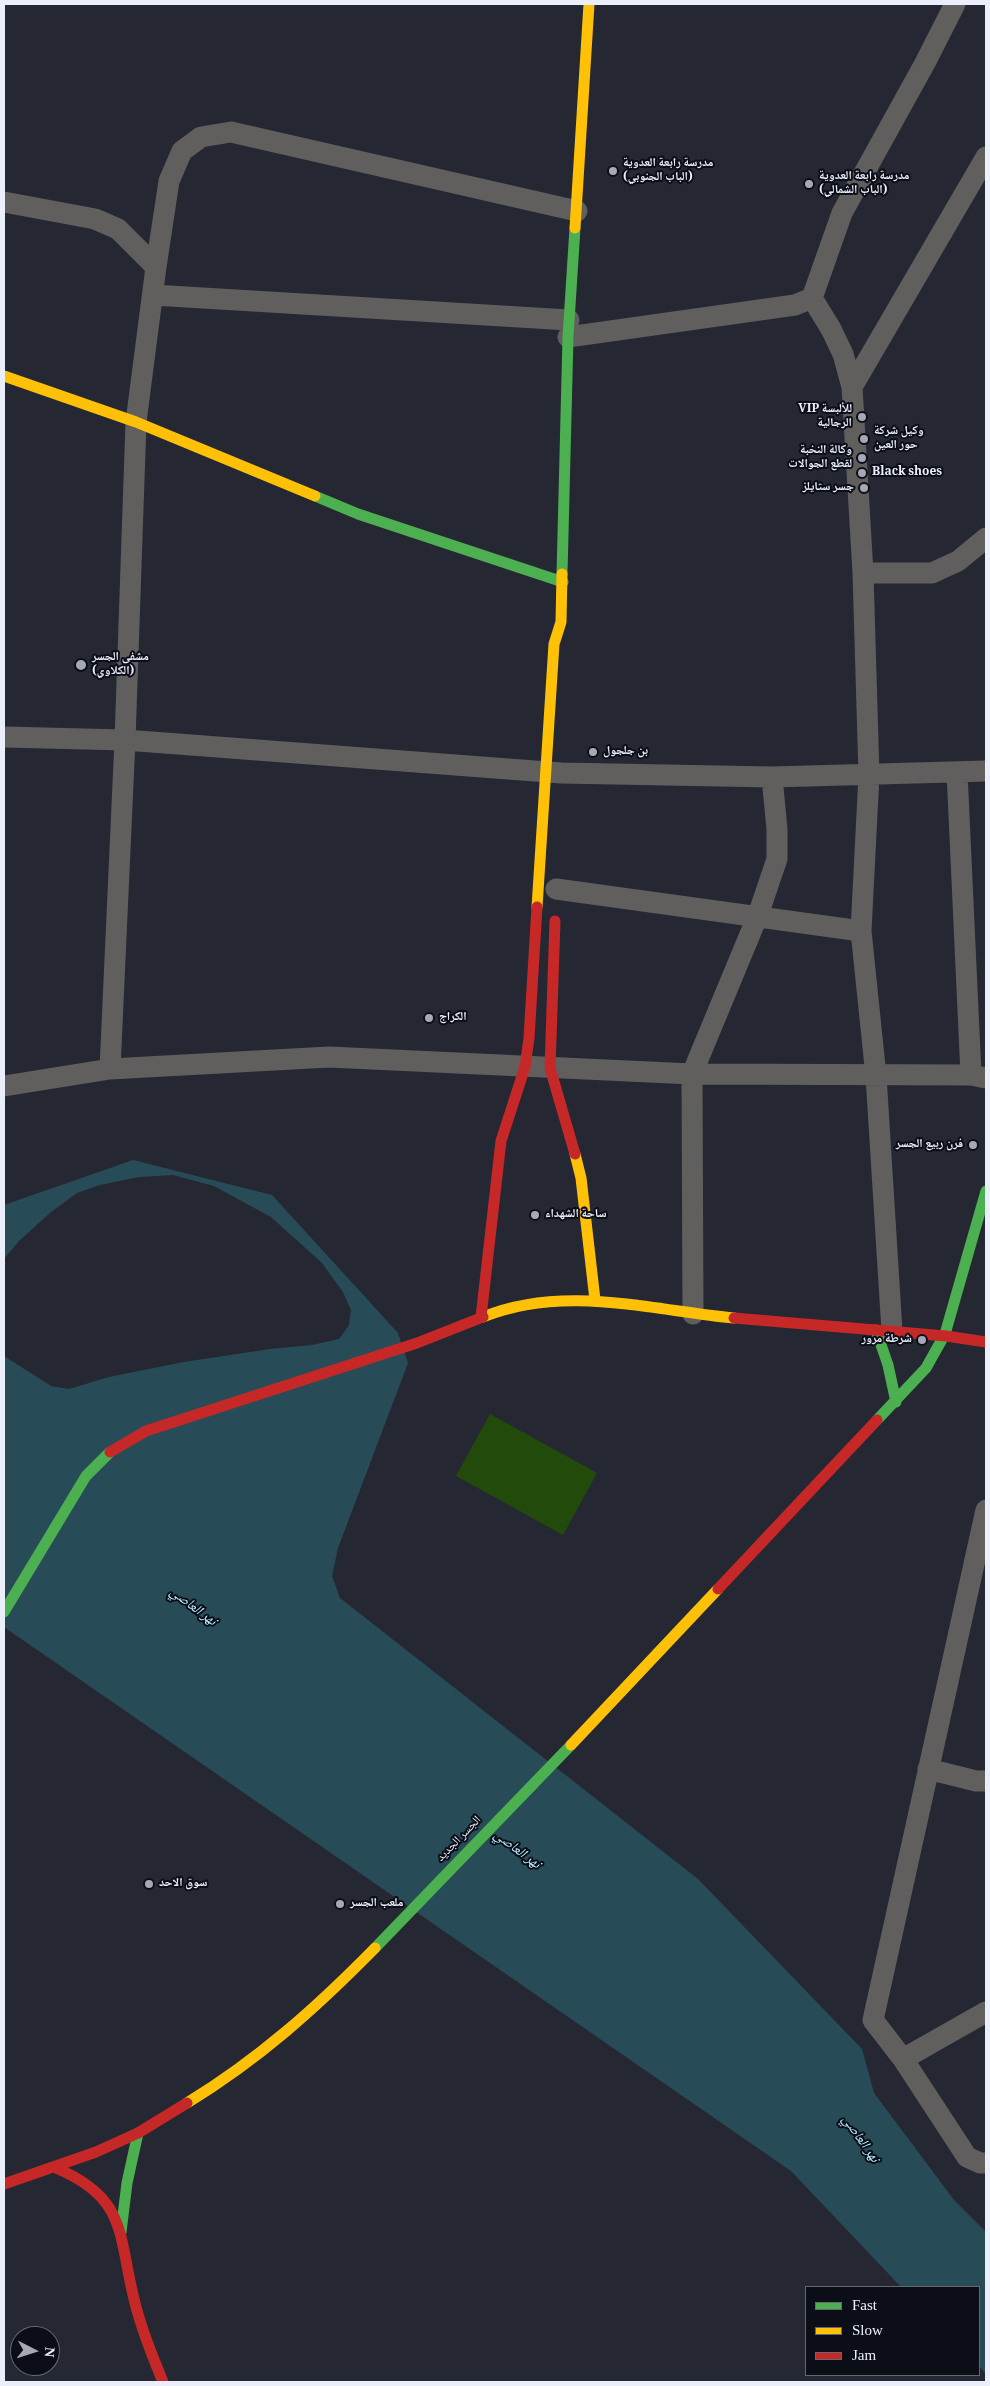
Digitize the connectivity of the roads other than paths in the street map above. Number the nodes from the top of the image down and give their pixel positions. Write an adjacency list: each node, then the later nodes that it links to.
1 (589, 4): 5 (street)
2 (955, 4): 8 (street)
3 (986, 157): 11 (street)
4 (4, 202): 6 (street)
5 (577, 210): 6 (street); 9 (street)
6 (156, 267): 7 (street)
7 (153, 295): 9 (street); 12 (street)
8 (812, 298): 9 (street); 11 (street)
9 (569, 329): 15 (street)
10 (4, 376): 12 (street)
11 (852, 388): 14 (street)
12 (136, 422): 15 (street); 19 (street)
13 (986, 538): 14 (street)
14 (863, 573): 23 (street)
15 (563, 582): 16 (street)
16 (561, 622): 17 (street); 21 (street)
17 (568, 642)
18 (4, 737): 19 (street)
19 (125, 740): 21 (street); 31 (street)
20 (986, 771): 22 (street)
21 (557, 772): 24 (street); 28 (street)
22 (957, 772): 23 (street); 30 (street)
23 (869, 775): 24 (street); 27 (street)
24 (772, 777): 26 (street)
25 (556, 894): 26 (street); 29 (street)
26 (758, 915): 27 (street); 32 (street)
27 (860, 931): 33 (street)
28 (525, 1067): 29 (street); 31 (street); 38 (street)
29 (550, 1068): 32 (street); 36 (street)
30 (979, 1068): 33 (street)
31 (110, 1069): 34 (street)
32 (692, 1074): 33 (street); 37 (street)
33 (876, 1076): 39 (street)
34 (4, 1086)
35 (986, 1191): 40 (street, الجسر الجديد)
36 (595, 1300): 37 (street); 38 (street)
37 (693, 1314): 39 (street)
38 (481, 1317): 44 (street)
39 (884, 1331): 40 (street); 42 (street)
40 (946, 1336): 41 (street); 42 (street, الجسر الجديد)
41 (986, 1342)
42 (896, 1402): 49 (street, الجسر الجديد)
43 (986, 1510): 45 (street)
44 (4, 1612)
45 (928, 1769): 46 (street); 48 (street)
46 (986, 1781)
47 (986, 2012): 48 (street)
48 (903, 2059): 50 (street)
49 (138, 2133): 51 (street, الجسر الجديد); 53 (street)
50 (986, 2163)
51 (56, 2168): 52 (street, الجسر الجديد); 53 (street)
52 (4, 2184)
53 (122, 2232): 54 (street)
54 (163, 2382)

